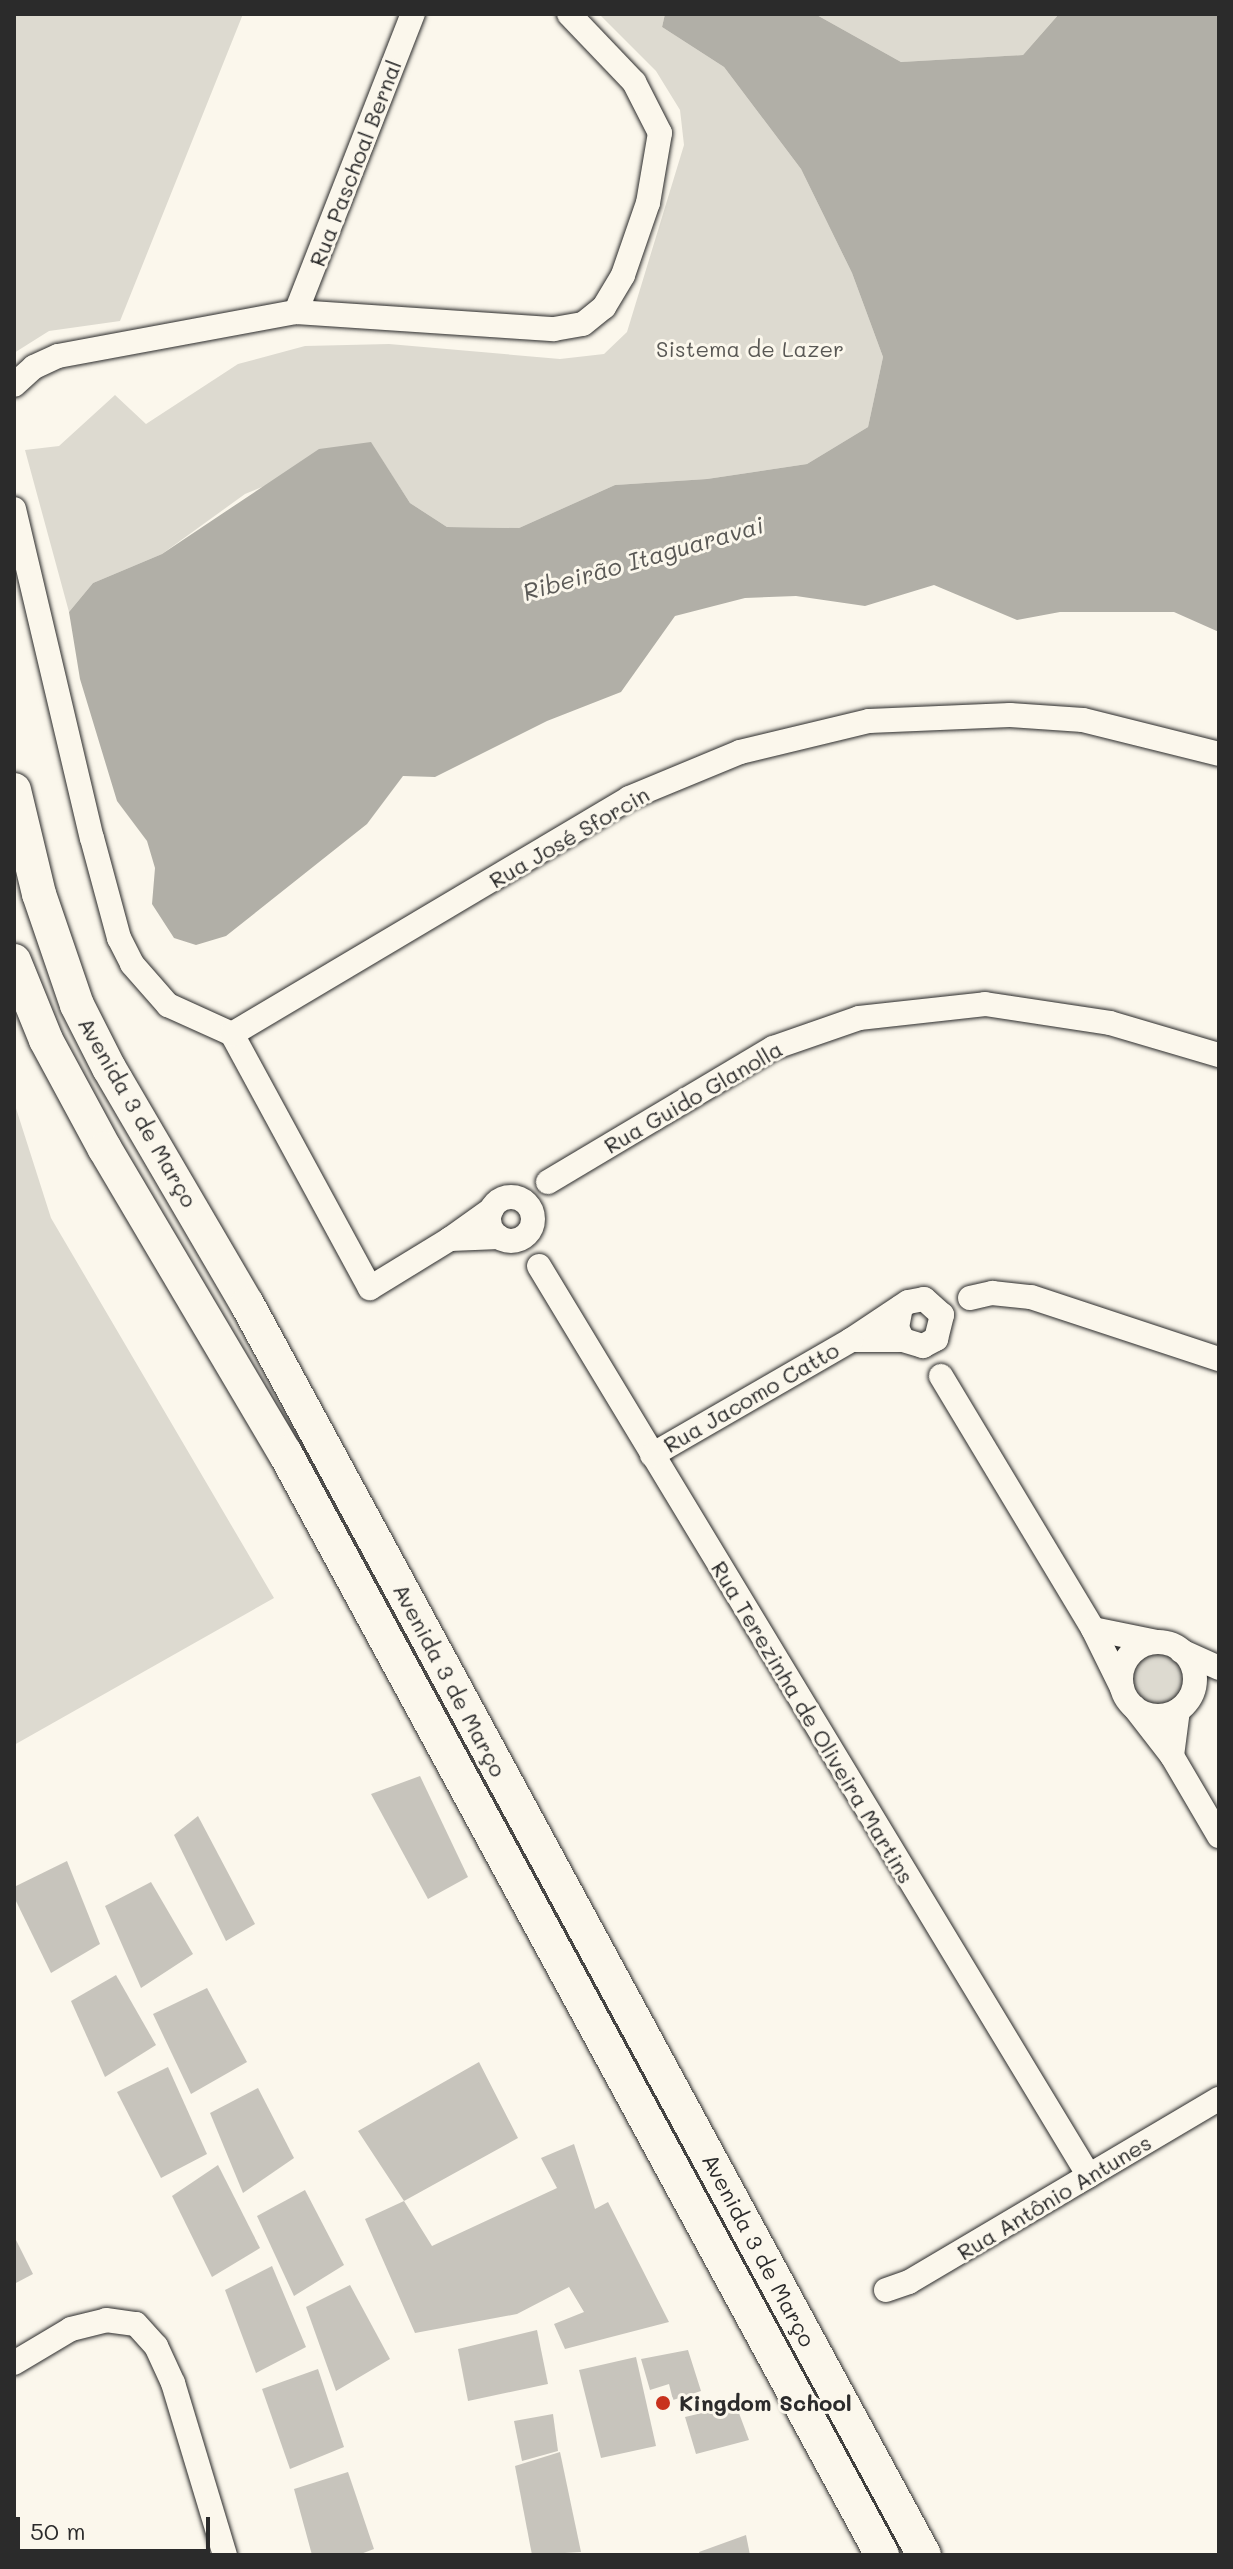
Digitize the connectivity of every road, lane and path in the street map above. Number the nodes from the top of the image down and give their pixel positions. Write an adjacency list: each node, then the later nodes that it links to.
1 (413, 14): 3 (street, Rua Paschoal Bernal)
2 (569, 14): 3 (street)
3 (296, 312): 4 (street)
4 (14, 385)
5 (14, 509): 9 (street)
6 (1219, 754): 9 (street, Rua José Sforcin)
7 (14, 790): 39 (main road, Avenida 3 de Março)
8 (14, 961): 38 (main road, Avenida 3 de Março)
9 (232, 1034): 14 (street, Rua Guido Glanolla)
10 (1219, 1055): 11 (street, Rua Guido Glanolla)
11 (548, 1182): 12 (street, Rua Guido Glanolla); 13 (street)
12 (502, 1203): 13 (street); 14 (street, Rua Guido Glanolla); 15 (street)
13 (532, 1222): 15 (street); 16 (street, Rua Terezinha de Oliveira Martins)
14 (450, 1239): 15 (street, Rua Guido Glanolla)
15 (502, 1239): 16 (street, Rua Terezinha de Oliveira Martins)
16 (539, 1266): 24 (street, Rua Terezinha de Oliveira Martins)
17 (970, 1298): 18 (street); 19 (street); 22 (street)
18 (913, 1303): 19 (street); 20 (street, Rua Jacomo Catto); 21 (street)
19 (939, 1335): 21 (street); 23 (street)
20 (851, 1340): 21 (street, Rua Jacomo Catto); 24 (street, Rua Jacomo Catto)
21 (906, 1342): 23 (street)
22 (1219, 1359)
23 (941, 1376): 25 (street)
24 (652, 1455): 34 (street, Rua Terezinha de Oliveira Martins)
25 (1093, 1629): 26 (street); 29 (street)
26 (1170, 1646): 27 (street); 29 (street); 30 (street)
27 (1219, 1668)
28 (1219, 1680): 30 (street)
29 (1127, 1697): 30 (street); 31 (street)
30 (1185, 1702): 31 (street)
31 (1172, 1756): 32 (street)
32 (1219, 1836)
33 (1219, 2099): 34 (street, Rua Antônio Antunes)
34 (1089, 2176): 35 (street, Rua Antônio Antunes)
35 (886, 2290)
36 (14, 2363): 37 (street)
37 (225, 2555)
38 (882, 2555)
39 (924, 2555)

